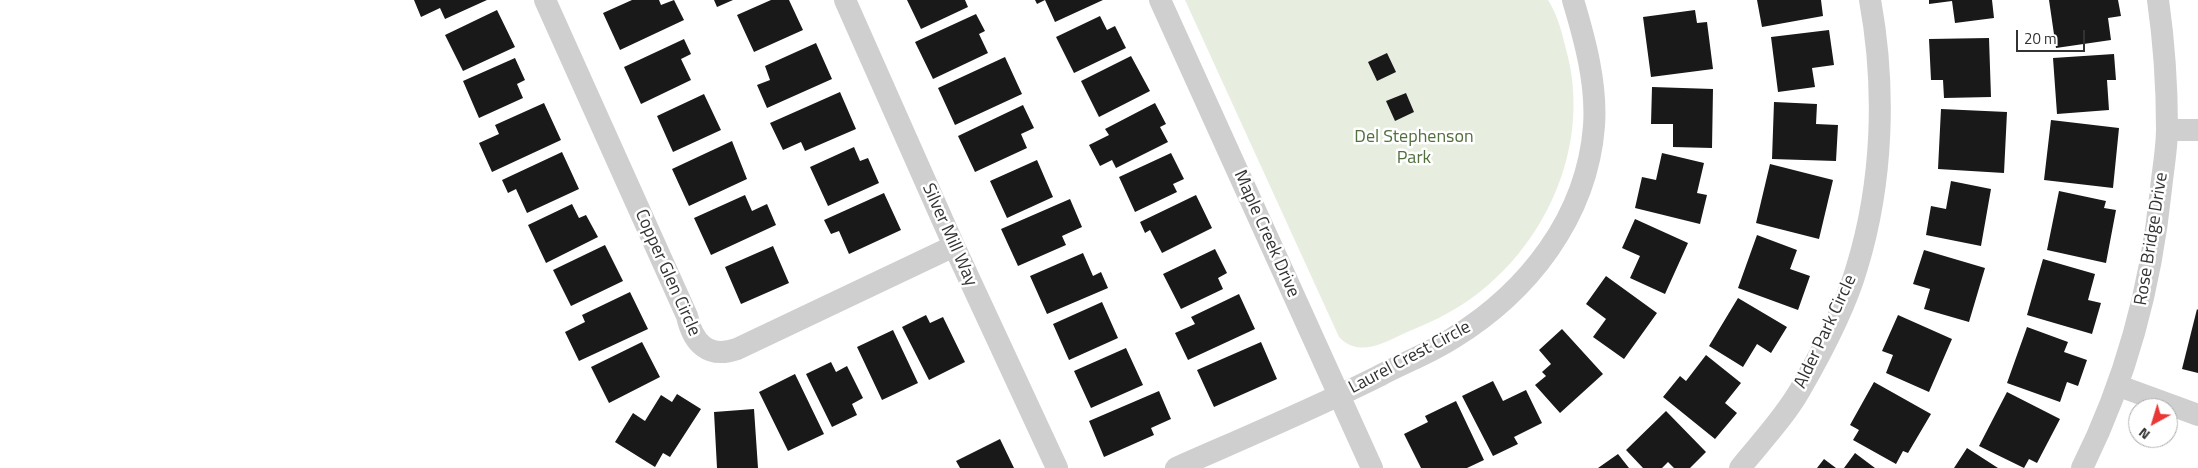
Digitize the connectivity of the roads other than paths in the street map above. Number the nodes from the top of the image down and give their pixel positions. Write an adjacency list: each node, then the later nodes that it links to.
1 (545, 0): 9 (street, Copper Glen Circle)
2 (845, 0): 9 (street, Silver Mill Way)
3 (1160, 0): 11 (street, Maple Creek Drive)
4 (1573, 0): 11 (street, Laurel Crest Circle)
5 (1870, 0): 16 (street, Alder Park Circle)
6 (2158, 0): 7 (street, Rose Bridge Drive)
7 (2167, 130): 8 (street); 10 (street, Rose Bridge Drive)
8 (2198, 130)
9 (954, 246): 13 (street, Silver Mill Way)
10 (2118, 386): 12 (street); 17 (street, Rose Bridge Drive)
11 (1339, 396): 14 (street, Laurel Crest Circle); 15 (street, Maple Creek Drive)
12 (2198, 415)
13 (1057, 468)
14 (1176, 468)
15 (1372, 468)
16 (1740, 468)
17 (2082, 468)

